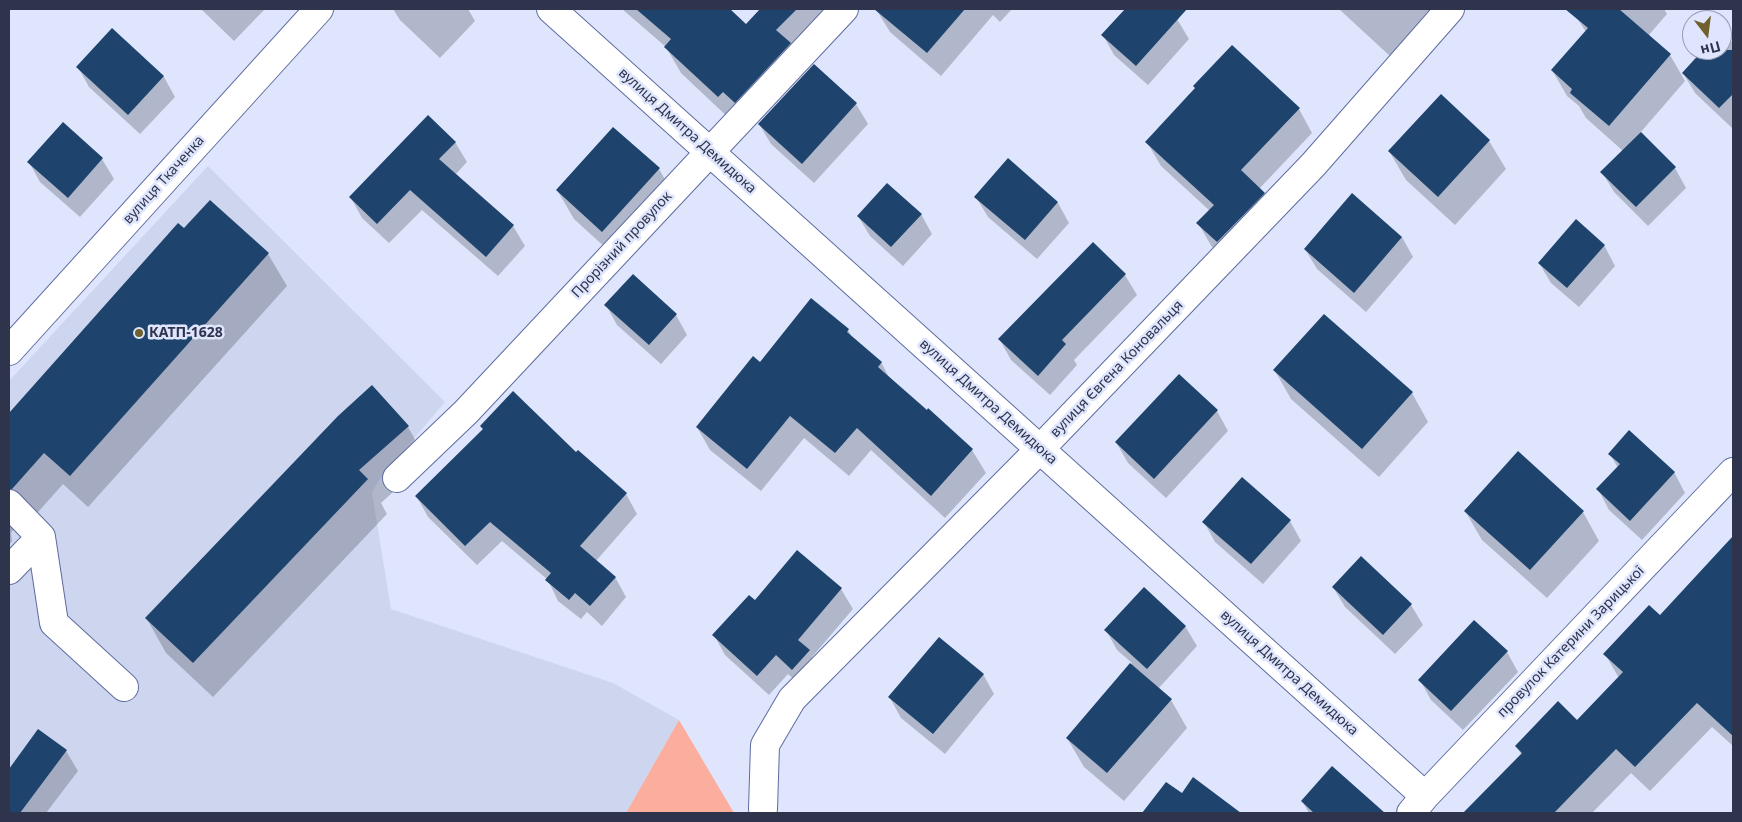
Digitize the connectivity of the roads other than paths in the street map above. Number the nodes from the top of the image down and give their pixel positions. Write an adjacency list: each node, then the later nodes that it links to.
1 (320, 9): 6 (street, вулиця Ткаченка)
2 (551, 9): 5 (street, вулиця Дмитра Демидюка)
3 (844, 9): 5 (street, Прорізний провулок)
4 (1450, 9): 7 (street, вулиця Євгена Коновальця)
5 (710, 152): 7 (street, вулиця Дмитра Демидюка); 9 (street, Прорізний провулок)
6 (9, 351)
7 (1040, 449): 14 (street, вулиця Дмитра Демидюка); 15 (street, вулиця Євгена Коновальця)
8 (1733, 472): 14 (street, провулок Катерини Зарицької)
9 (397, 478)
10 (9, 504): 11 (street)
11 (41, 537): 12 (street); 13 (street)
12 (9, 570)
13 (124, 687)
14 (1418, 805)
15 (763, 809)

